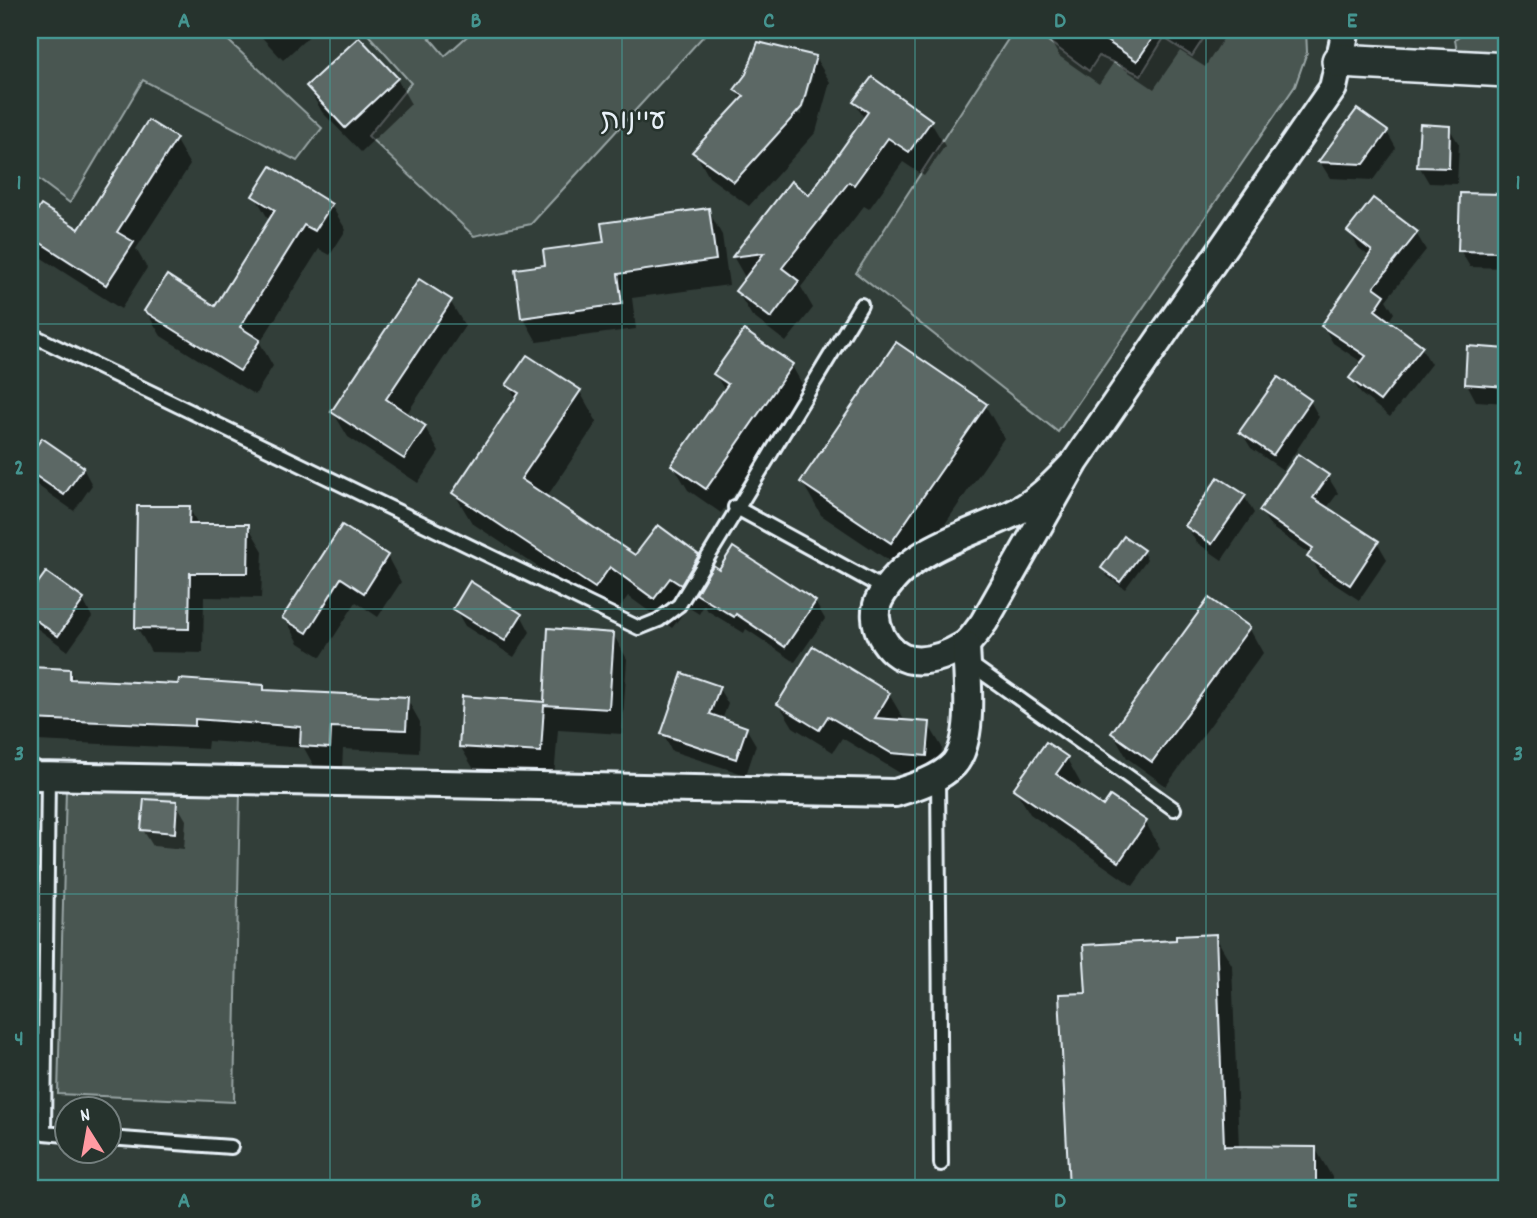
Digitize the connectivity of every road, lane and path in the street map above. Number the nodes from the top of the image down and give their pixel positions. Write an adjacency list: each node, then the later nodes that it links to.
1 (1342, 46): 2 (street); 5 (street)
2 (1507, 70)
3 (861, 305): 6 (lane)
4 (30, 334): 6 (lane)
5 (1075, 462): 7 (street); 8 (street)
6 (735, 508): 7 (lane)
7 (885, 589): 8 (street)
8 (966, 653): 10 (street); 11 (lane)
9 (39, 774): 10 (street); 12 (lane)
10 (938, 774): 15 (lane)
11 (1174, 808)
12 (52, 1134)
13 (122, 1139): 14 (lane)
14 (231, 1147)
15 (941, 1164)

